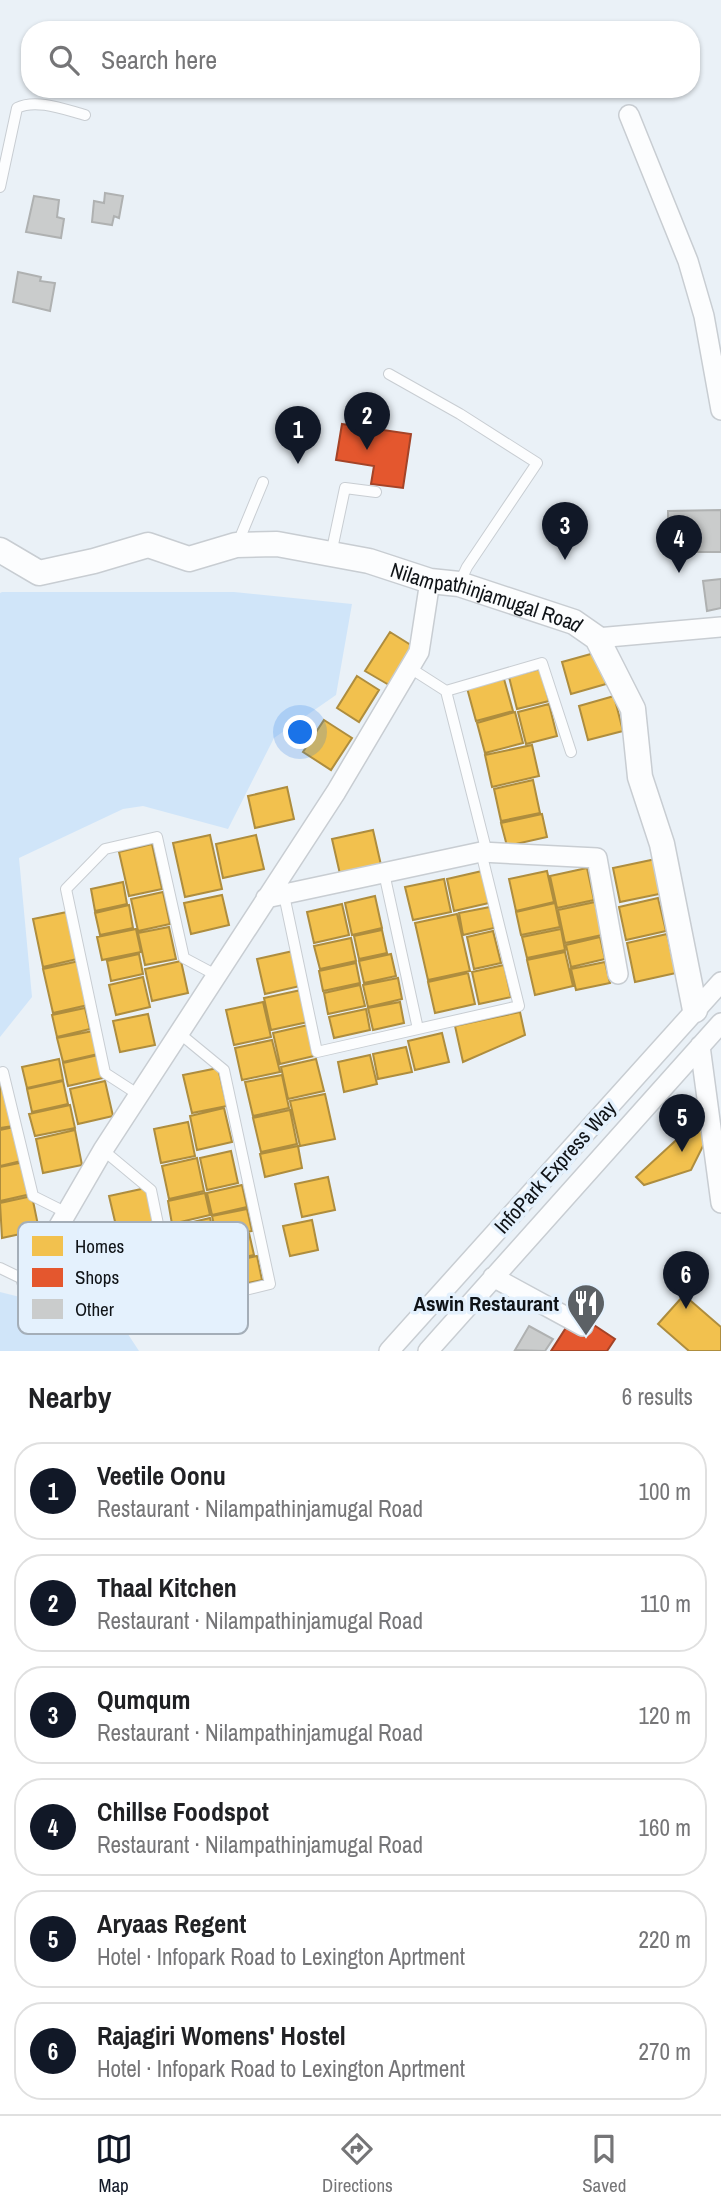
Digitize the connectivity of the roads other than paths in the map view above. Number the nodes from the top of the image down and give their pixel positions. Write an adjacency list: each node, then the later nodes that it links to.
1 (85, 115): 3 (lane)
2 (629, 115): 5 (street)
3 (0, 187)
4 (389, 374): 12 (lane)
5 (721, 410)
6 (263, 482): 8 (lane)
7 (376, 492): 10 (lane)
8 (236, 545): 9 (street, Nilampathinjamugal Road); 10 (street, Nilampathinjamugal Road)
9 (0, 550)
10 (331, 554): 11 (street, Nilampathinjamugal Road)
11 (430, 581): 12 (street, Nilampathinjamugal Road); 15 (street)
12 (459, 584): 14 (street, Nilampathinjamugal Road)
13 (721, 627): 14 (street)
14 (597, 638): 24 (street, Nilampathinjamugal Road)
15 (410, 668): 16 (lane); 20 (street)
16 (446, 691): 17 (lane); 18 (lane)
17 (571, 752)
18 (484, 853): 19 (street); 21 (street); 26 (lane)
19 (383, 873): 20 (street); 26 (lane)
20 (275, 896): 22 (street); 26 (lane)
21 (618, 974)
22 (216, 975): 27 (street); 30 (lane)
23 (721, 982): 24 (street, InfoPark Express Way)
24 (695, 1010): 41 (street, InfoPark Express Way)
25 (721, 1023): 28 (street, InfoPark Express Way)
26 (418, 1029)
27 (179, 1033): 30 (street); 39 (lane)
28 (700, 1046): 32 (street); 38 (street, InfoPark Express Way)
29 (0, 1073): 33 (lane)
30 (139, 1095): 31 (street)
31 (103, 1150): 33 (street); 35 (lane)
32 (721, 1203)
33 (66, 1213): 34 (street)
34 (61, 1222)
35 (158, 1222)
36 (0, 1268): 37 (lane)
37 (18, 1277)
38 (493, 1277): 40 (street); 42 (street, InfoPark Express Way)
39 (248, 1289)
40 (583, 1326)
41 (389, 1351)
42 (428, 1351)

